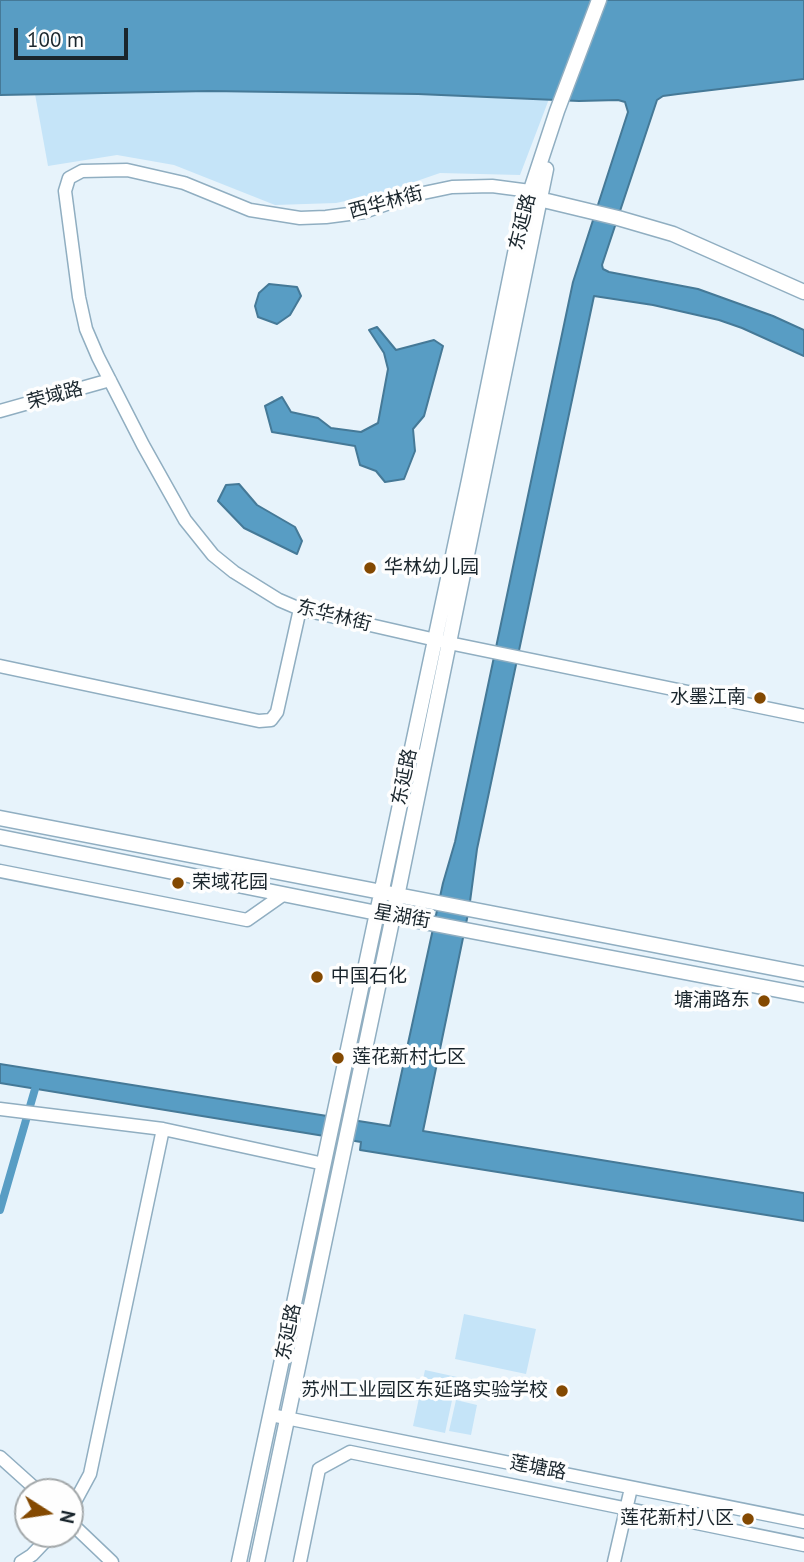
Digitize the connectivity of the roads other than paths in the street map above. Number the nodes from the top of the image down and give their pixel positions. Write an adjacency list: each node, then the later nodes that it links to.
1 (599, 0): 3 (main road, 东延路)
2 (608, 0): 3 (main road, 东延路)
3 (561, 111): 5 (main road, 东延路)
4 (82, 171): 5 (street, 西华林街); 9 (street, 东华林街)
5 (536, 194): 6 (main road, 西华林街); 12 (main road, 东延路); 13 (main road, 东延路)
6 (620, 214): 7 (main road, 西华林街); 8 (main road, 西华林街)
7 (804, 283)
8 (804, 292)
9 (110, 380): 10 (street, 荣域路); 11 (street, 东华林街)
10 (0, 411)
11 (300, 609): 12 (street, 东华林街); 14 (street)
12 (433, 640): 13 (street, 东华林街); 19 (main road, 东延路)
13 (449, 643): 15 (street, 东华林街); 21 (main road, 东延路)
14 (0, 666)
15 (804, 716)
16 (0, 818): 19 (main road, 星湖街)
17 (0, 837): 20 (main road, 星湖街)
18 (0, 871): 20 (street)
19 (381, 892): 21 (main road, 星湖街); 22 (main road, 东延路)
20 (284, 894): 22 (main road, 星湖街)
21 (398, 895): 23 (main road, 东延路); 24 (main road, 星湖街)
22 (377, 913): 23 (main road, 星湖街); 28 (main road, 东延路)
23 (393, 916): 25 (main road, 星湖街); 30 (main road, 东延路)
24 (804, 974)
25 (804, 995)
26 (0, 1109): 27 (street)
27 (163, 1129): 28 (street); 33 (street)
28 (324, 1164): 29 (main road, 东延路)
29 (271, 1415): 30 (street, 莲塘路); 42 (main road, 东延路)
30 (287, 1419): 34 (street, 莲塘路); 43 (main road, 东延路)
31 (0, 1457): 32 (street)
32 (23, 1478)
33 (84, 1485)
34 (631, 1488): 35 (street); 36 (street, 莲塘路)
35 (626, 1508): 38 (street); 44 (street); 45 (street)
36 (804, 1522)
37 (84, 1535): 41 (street)
38 (804, 1545)
39 (39, 1548): 40 (street)
40 (21, 1562)
41 (112, 1562)
42 (239, 1562)
43 (257, 1562)
44 (300, 1562)
45 (614, 1562)

